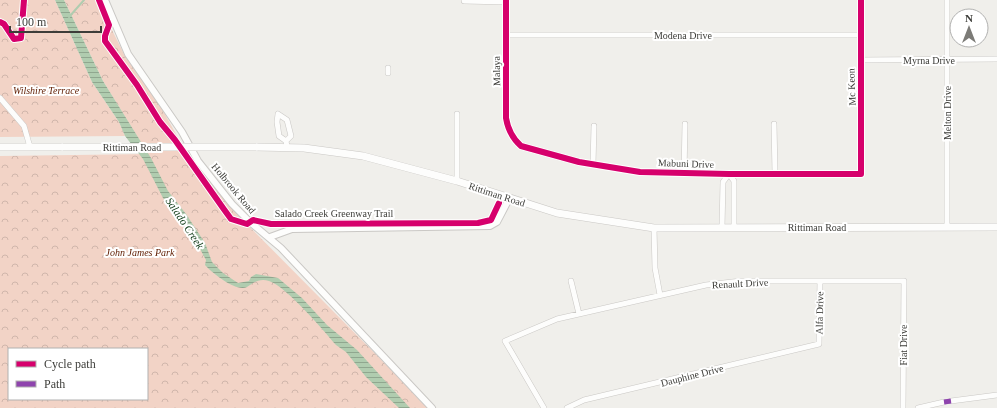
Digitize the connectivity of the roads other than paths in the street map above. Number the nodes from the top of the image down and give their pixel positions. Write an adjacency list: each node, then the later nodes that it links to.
1 (861, 0): 7 (street, Mc Keon)
2 (947, 0): 10 (street, Melton Drive)
3 (464, 1): 4 (street)
4 (506, 1): 6 (street, Malaya)
5 (105, 2): 32 (street, Holbrook Road)
6 (505, 35): 7 (street, Modena Drive); 16 (street, Malaya)
7 (860, 35): 9 (street, Mc Keon)
8 (997, 59): 10 (street, Myrna Drive)
9 (860, 60): 10 (street, Myrna Drive); 24 (street, Mc Keon)
10 (947, 60): 29 (street, Melton Drive)
11 (0, 98): 19 (street)
12 (457, 114): 25 (street)
13 (685, 124): 21 (street)
14 (774, 124): 23 (street)
15 (594, 126): 20 (street)
16 (514, 140): 20 (street, Mabuni Drive)
17 (286, 144): 17 (street); 19 (main road, Rittiman Road, bridge); 25 (main road, Rittiman Road)
18 (0, 147): 19 (main road, Rittiman Road)
19 (30, 147)
20 (593, 164): 21 (street, Mabuni Drive)
21 (684, 174): 22 (street, Mabuni Drive)
22 (729, 174): 23 (street, Mabuni Drive); 27 (street); 28 (street)
23 (775, 174): 24 (street, Mabuni Drive)
24 (862, 174)
25 (457, 181): 26 (main road, Rittiman Road)
26 (509, 199): 31 (main road, Rittiman Road); 32 (street)
27 (722, 227): 28 (main road, Rittiman Road); 31 (main road, Rittiman Road)
28 (734, 227): 29 (main road, Rittiman Road)
29 (946, 227): 30 (main road, Rittiman Road)
30 (997, 227)
31 (654, 228): 36 (street)
32 (270, 237): 42 (street, Holbrook Road)
33 (571, 281): 37 (street)
34 (820, 281): 35 (street, Renault Drive); 36 (street, Renault Drive); 38 (street, Alfa Drive)
35 (904, 281): 45 (street, Fiat Drive)
36 (660, 295): 37 (street, Renault Drive)
37 (579, 314): 43 (street, Renault Drive)
38 (819, 344): 44 (street, Dauphine Drive)
39 (997, 395): 40 (street)
40 (951, 401)
41 (944, 402): 46 (street)
42 (432, 408)
43 (544, 408)
44 (566, 408)
45 (903, 408)
46 (918, 408)

